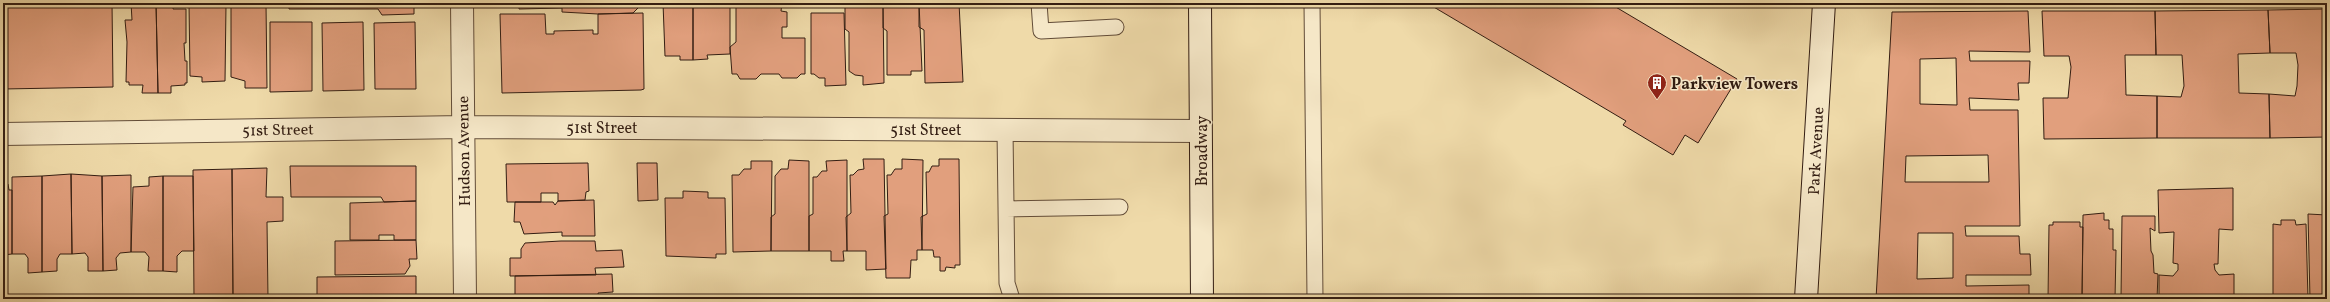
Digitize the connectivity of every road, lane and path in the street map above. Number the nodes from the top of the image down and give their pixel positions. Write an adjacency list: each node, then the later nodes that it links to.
1 (462, 3): 7 (street, Hudson Avenue)
2 (1039, 3): 6 (lane)
3 (1200, 3): 9 (street, Broadway)
4 (1312, 3): 16 (lane)
5 (1824, 3): 17 (street, Park Avenue)
6 (1116, 27)
7 (462, 127): 8 (street, 51st Street); 10 (street, 51st Street); 13 (street, Hudson Avenue)
8 (1004, 130): 9 (street, 51st Street); 12 (lane)
9 (1200, 131): 15 (street, Broadway)
10 (3, 134)
11 (1120, 207): 12 (lane)
12 (1006, 209): 14 (lane)
13 (465, 299)
14 (1012, 299)
15 (1202, 299)
16 (1315, 299)
17 (1806, 299)

